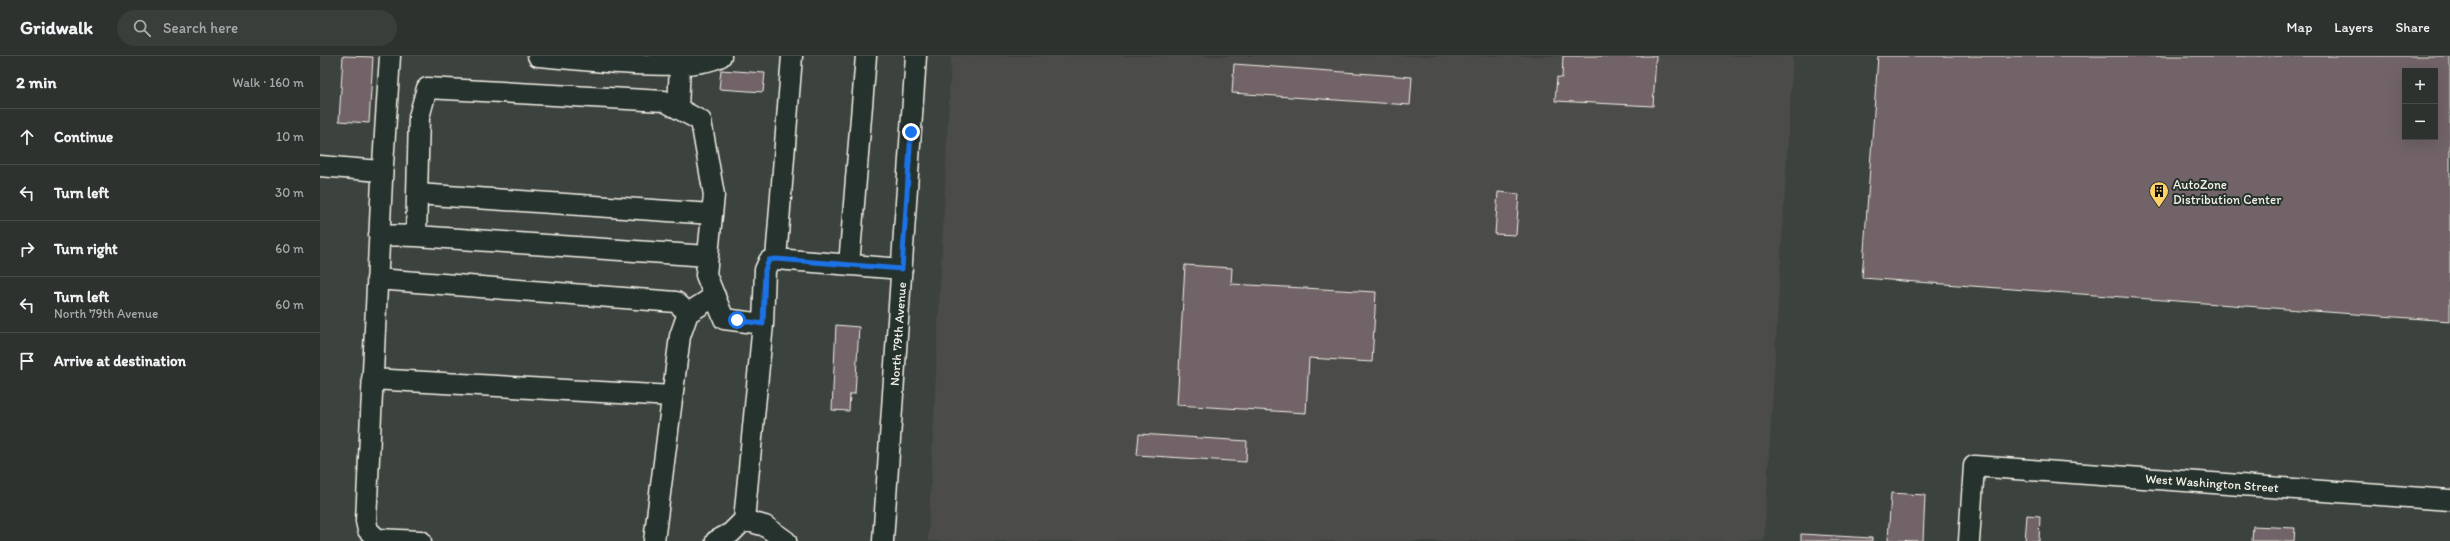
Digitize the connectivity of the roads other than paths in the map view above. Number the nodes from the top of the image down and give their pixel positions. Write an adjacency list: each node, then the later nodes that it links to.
1 (390, 56): 10 (street)
2 (538, 56): 7 (street)
3 (721, 56): 7 (street)
4 (792, 56): 16 (street)
5 (866, 56): 17 (street)
6 (916, 56): 18 (street, North 79th Avenue)
7 (680, 66): 8 (street)
8 (678, 108): 11 (street); 12 (street)
9 (320, 166): 10 (street)
10 (382, 180): 13 (street)
11 (417, 194): 12 (street); 14 (street)
12 (712, 214): 15 (street)
13 (379, 235): 14 (street); 19 (street)
14 (416, 236): 15 (street)
15 (708, 256): 20 (street)
16 (776, 259): 17 (street); 22 (street)
17 (849, 265): 18 (street)
18 (902, 269): 31 (street, North 79th Avenue)
19 (377, 279): 21 (street); 23 (street)
20 (714, 296): 21 (street); 22 (street)
21 (688, 313): 24 (street)
22 (763, 324): 26 (street)
23 (372, 378): 24 (street); 27 (street)
24 (672, 396): 28 (street)
25 (2450, 500): 32 (street, West Washington Street)
26 (744, 520): 29 (street); 30 (street)
27 (421, 541)
28 (654, 541)
29 (716, 541)
30 (786, 541)
31 (883, 541)
32 (1969, 541)

